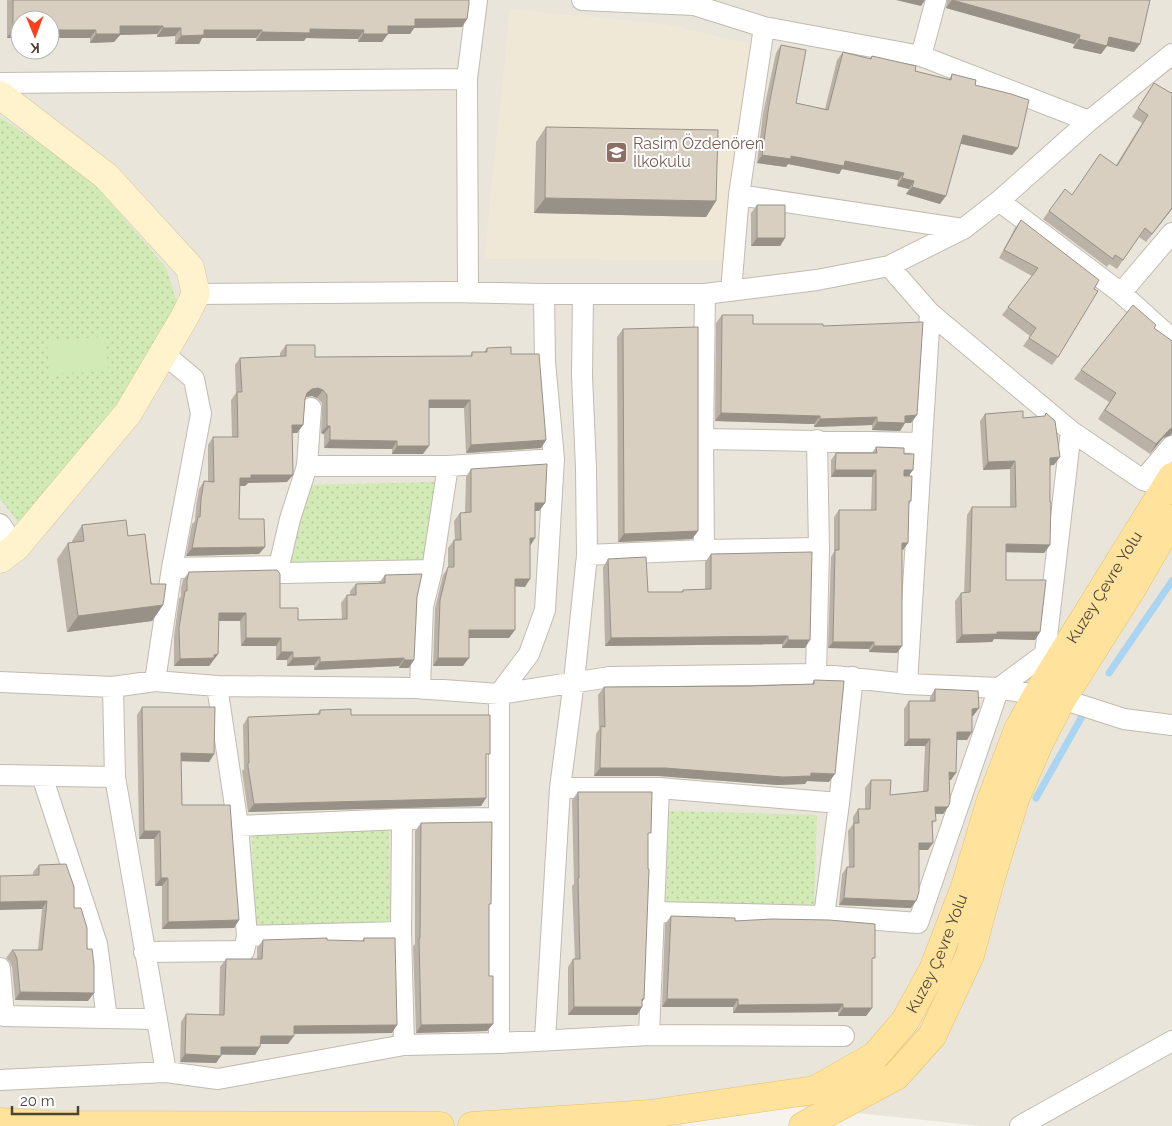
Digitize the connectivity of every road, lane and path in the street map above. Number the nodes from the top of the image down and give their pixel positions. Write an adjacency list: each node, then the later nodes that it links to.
1 (477, 0): 8 (street)
2 (582, 0): 4 (street)
3 (936, 0): 7 (street)
4 (695, 2): 5 (street)
5 (764, 27): 7 (street); 12 (street)
6 (1172, 54): 11 (street)
7 (920, 56): 11 (street)
8 (467, 79): 9 (street); 18 (street)
9 (0, 83)
10 (0, 95): 20 (street)
11 (1089, 122): 13 (street)
12 (739, 195): 14 (street); 17 (street)
13 (999, 200): 14 (street); 19 (street)
14 (963, 229): 16 (street)
15 (1172, 233): 19 (street)
16 (889, 266): 17 (street); 24 (street)
17 (731, 291): 23 (street)
18 (468, 292): 20 (street); 21 (street)
19 (1121, 293): 25 (street)
20 (196, 294): 26 (street)
21 (544, 294): 22 (street); 33 (street)
22 (583, 294): 23 (street); 42 (street)
23 (705, 294): 29 (street)
24 (930, 313): 28 (street); 31 (street)
25 (1172, 339)
26 (163, 353): 41 (street); 44 (street)
27 (311, 408): 34 (street)
28 (1071, 431): 36 (street); 55 (street)
29 (703, 439): 30 (street); 40 (street)
30 (818, 440): 31 (street); 39 (street)
31 (922, 443): 51 (street)
32 (1172, 446): 36 (street)
33 (554, 459): 35 (street); 56 (street)
34 (307, 466): 35 (street); 43 (street)
35 (448, 466): 45 (street)
36 (1160, 482): 57 (main road, Kuzey Çevre Yolu)
37 (1172, 519): 57 (main road, Kuzey Çevre Yolu)
38 (0, 524): 41 (street)
39 (819, 548): 40 (street); 46 (street)
40 (704, 550): 42 (street)
41 (8, 553)
42 (586, 555): 49 (street)
43 (279, 566): 44 (street); 45 (street)
44 (172, 568): 48 (street)
45 (432, 570): 54 (street)
46 (816, 674): 47 (street); 49 (street)
47 (853, 677): 51 (street); 64 (street)
48 (155, 681): 52 (street); 53 (street)
49 (574, 681): 56 (street); 62 (street)
50 (0, 682): 53 (street)
51 (907, 684): 55 (street)
52 (217, 686): 54 (street); 67 (street)
53 (113, 687): 61 (street)
54 (420, 688): 56 (street)
55 (999, 688): 57 (street); 69 (street)
56 (499, 694): 65 (street)
57 (1050, 697): 58 (street); 86 (main road, Kuzey Çevre Yolu); 87 (main road, Kuzey Çevre Yolu)
58 (1172, 725)
59 (0, 775): 60 (street)
60 (42, 776): 61 (street); 74 (street)
61 (115, 777): 72 (street)
62 (560, 788): 63 (street); 78 (street)
63 (659, 788): 64 (street); 68 (street)
64 (839, 803): 69 (street)
65 (499, 818): 66 (street); 80 (street)
66 (402, 819): 67 (street); 70 (street)
67 (238, 826): 71 (street)
68 (655, 912): 69 (street); 76 (street)
69 (824, 916)
70 (401, 932): 71 (street); 81 (street)
71 (247, 936): 72 (street)
72 (144, 952): 75 (street)
73 (0, 968): 74 (street)
74 (107, 1018): 75 (street)
75 (157, 1018): 82 (street)
76 (648, 1035): 77 (street); 78 (street)
77 (844, 1036)
78 (545, 1039): 80 (street)
79 (1172, 1041): 88 (street)
80 (499, 1043): 81 (street)
81 (404, 1045): 82 (street)
82 (166, 1072): 83 (street)
83 (0, 1080)
84 (0, 1122): 85 (main road)
85 (440, 1126)
86 (472, 1126)
87 (803, 1126)
88 (1020, 1126)

